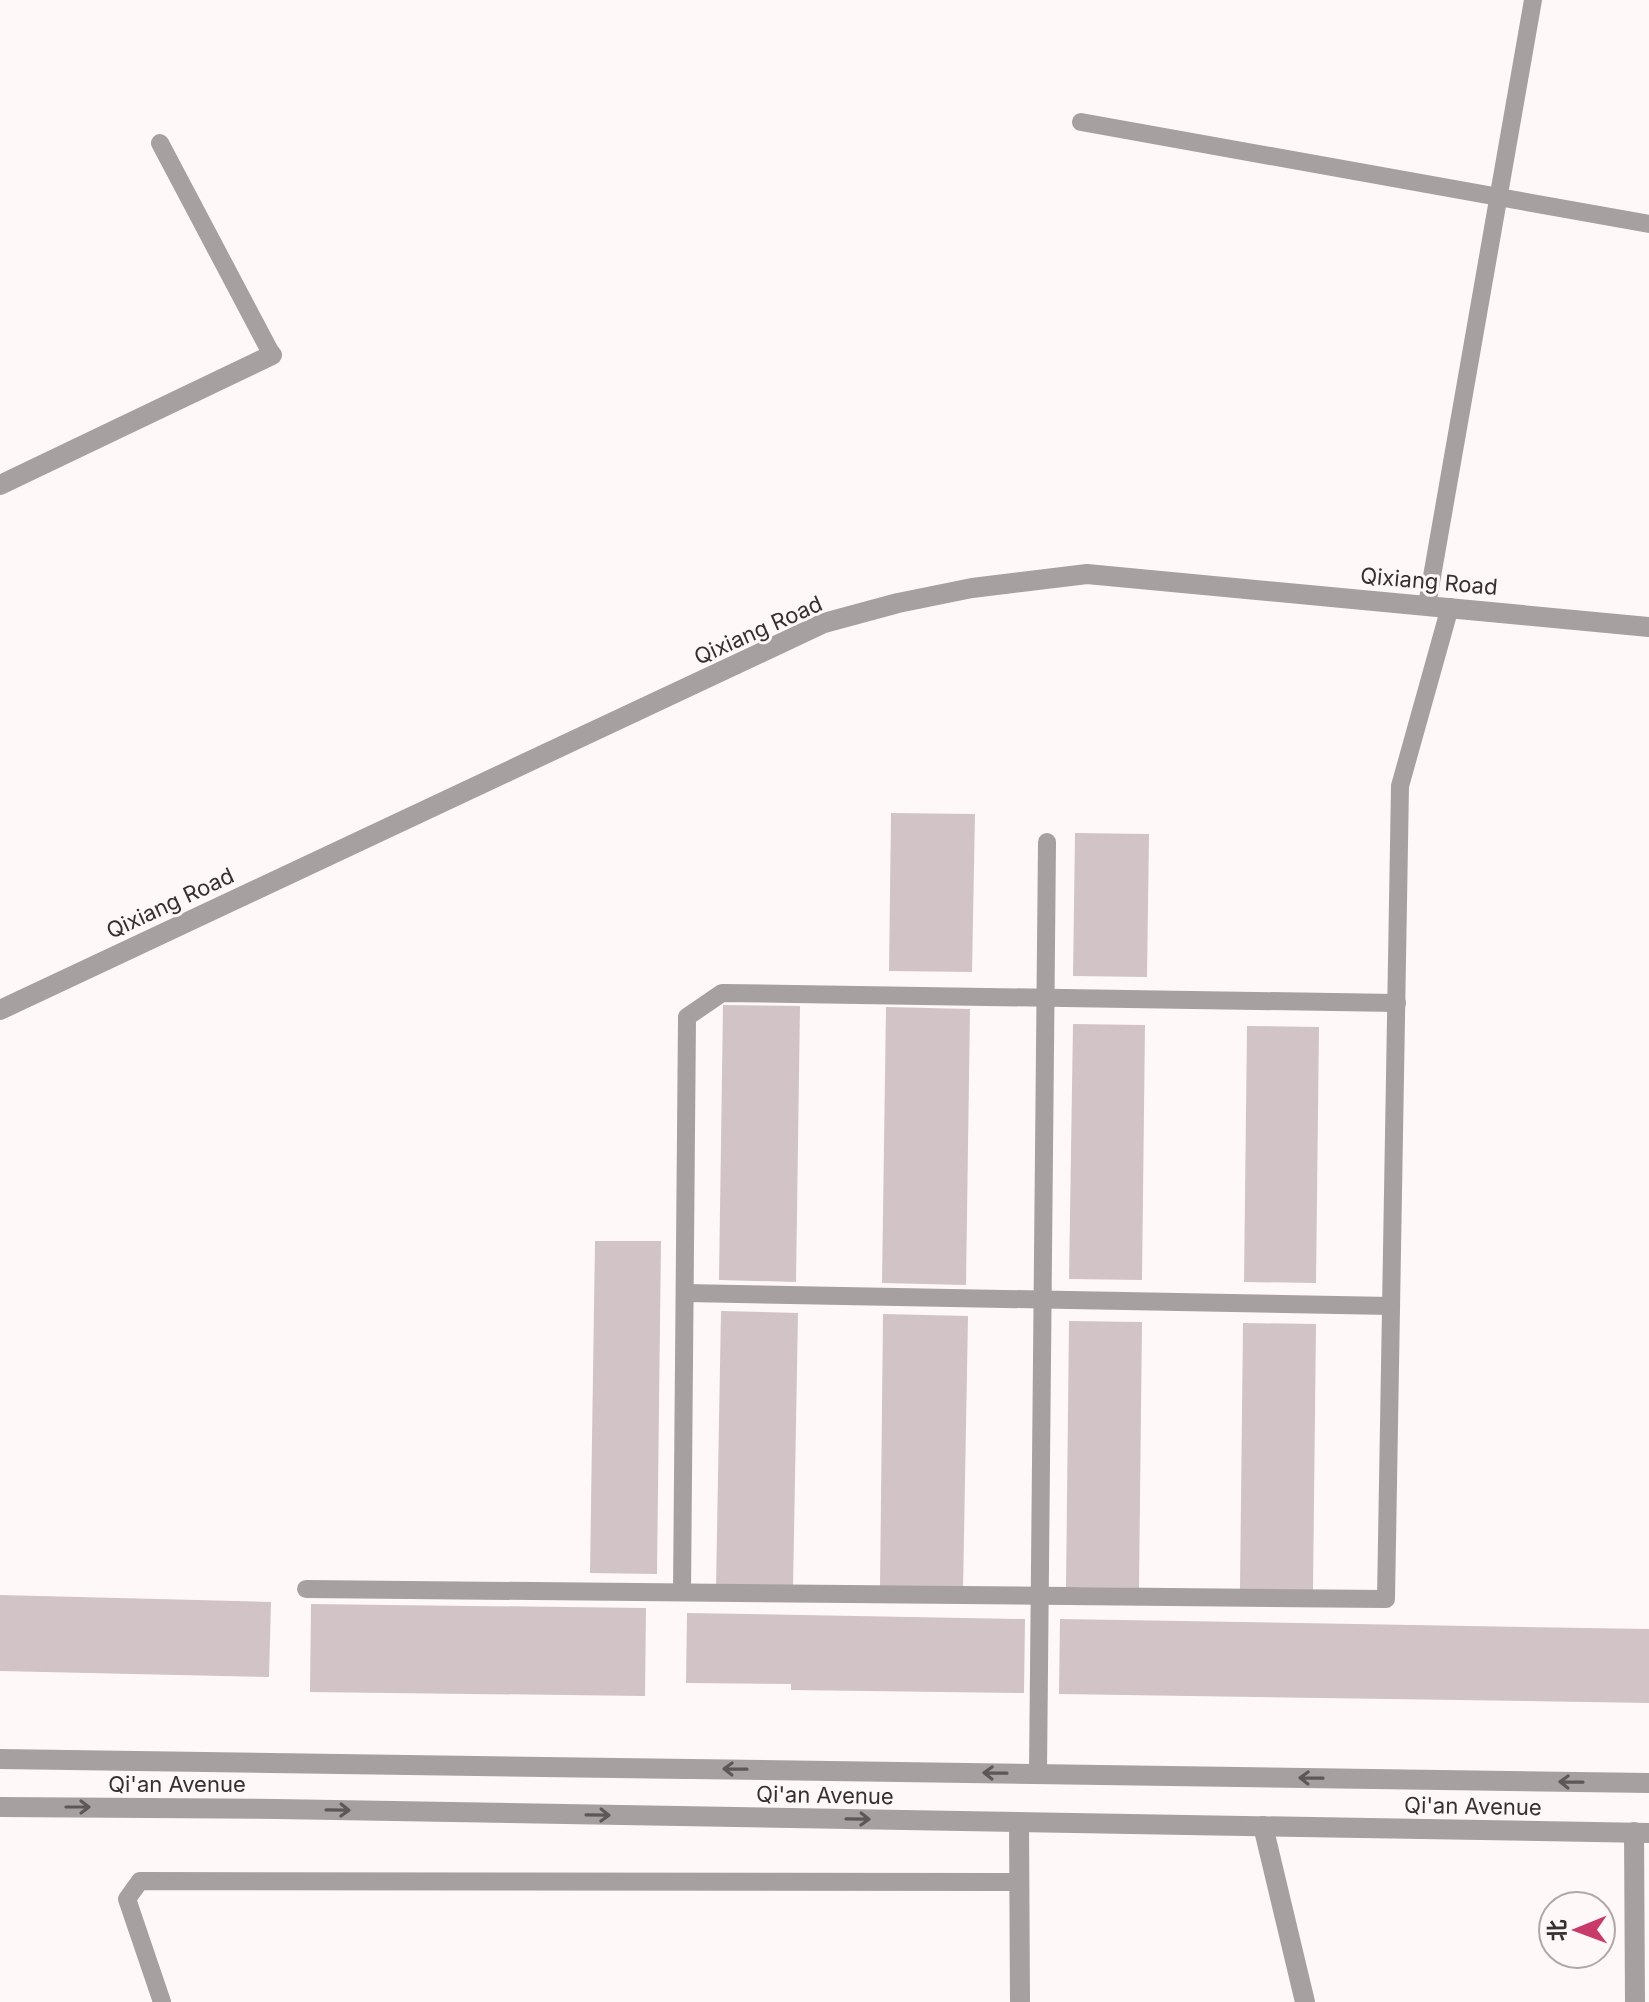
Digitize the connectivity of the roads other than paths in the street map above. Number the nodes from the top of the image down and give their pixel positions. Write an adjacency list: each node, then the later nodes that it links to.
1 (1533, 0): 4 (lane)
2 (1081, 122): 4 (lane)
3 (160, 143): 6 (lane)
4 (1498, 197): 5 (lane); 8 (lane)
5 (1649, 224)
6 (272, 355): 7 (street)
7 (0, 485)
8 (1427, 605): 9 (street, Qixiang Road); 14 (street, Qixiang Road)
9 (1450, 607): 10 (street, Qixiang Road); 13 (lane)
10 (1649, 627)
11 (1047, 842): 12 (lane)
12 (1046, 998): 13 (lane); 15 (lane); 16 (lane)
13 (1397, 1003): 17 (lane)
14 (0, 1010)
15 (685, 1293): 16 (lane); 19 (lane)
16 (1043, 1300): 17 (lane); 20 (lane)
17 (1391, 1306): 20 (lane)
18 (306, 1589): 19 (lane)
19 (682, 1592): 20 (lane)
20 (1040, 1596): 22 (lane)
21 (0, 1759): 22 (street, Qi'an Avenue, one-way to 21)
22 (1038, 1773): 23 (street, Qi'an Avenue, one-way to 22)
23 (1649, 1783)
24 (0, 1807): 25 (street, Qi'an Avenue, one-way to 25)
25 (1019, 1822): 26 (street, Qi'an Avenue); 28 (street)
26 (1263, 1826): 27 (street, Qi'an Avenue); 31 (street)
27 (1642, 1832): 32 (street)
28 (1018, 1882): 29 (lane); 30 (street)
29 (162, 2002)
30 (1020, 2002)
31 (1305, 2002)
32 (1635, 2002)

